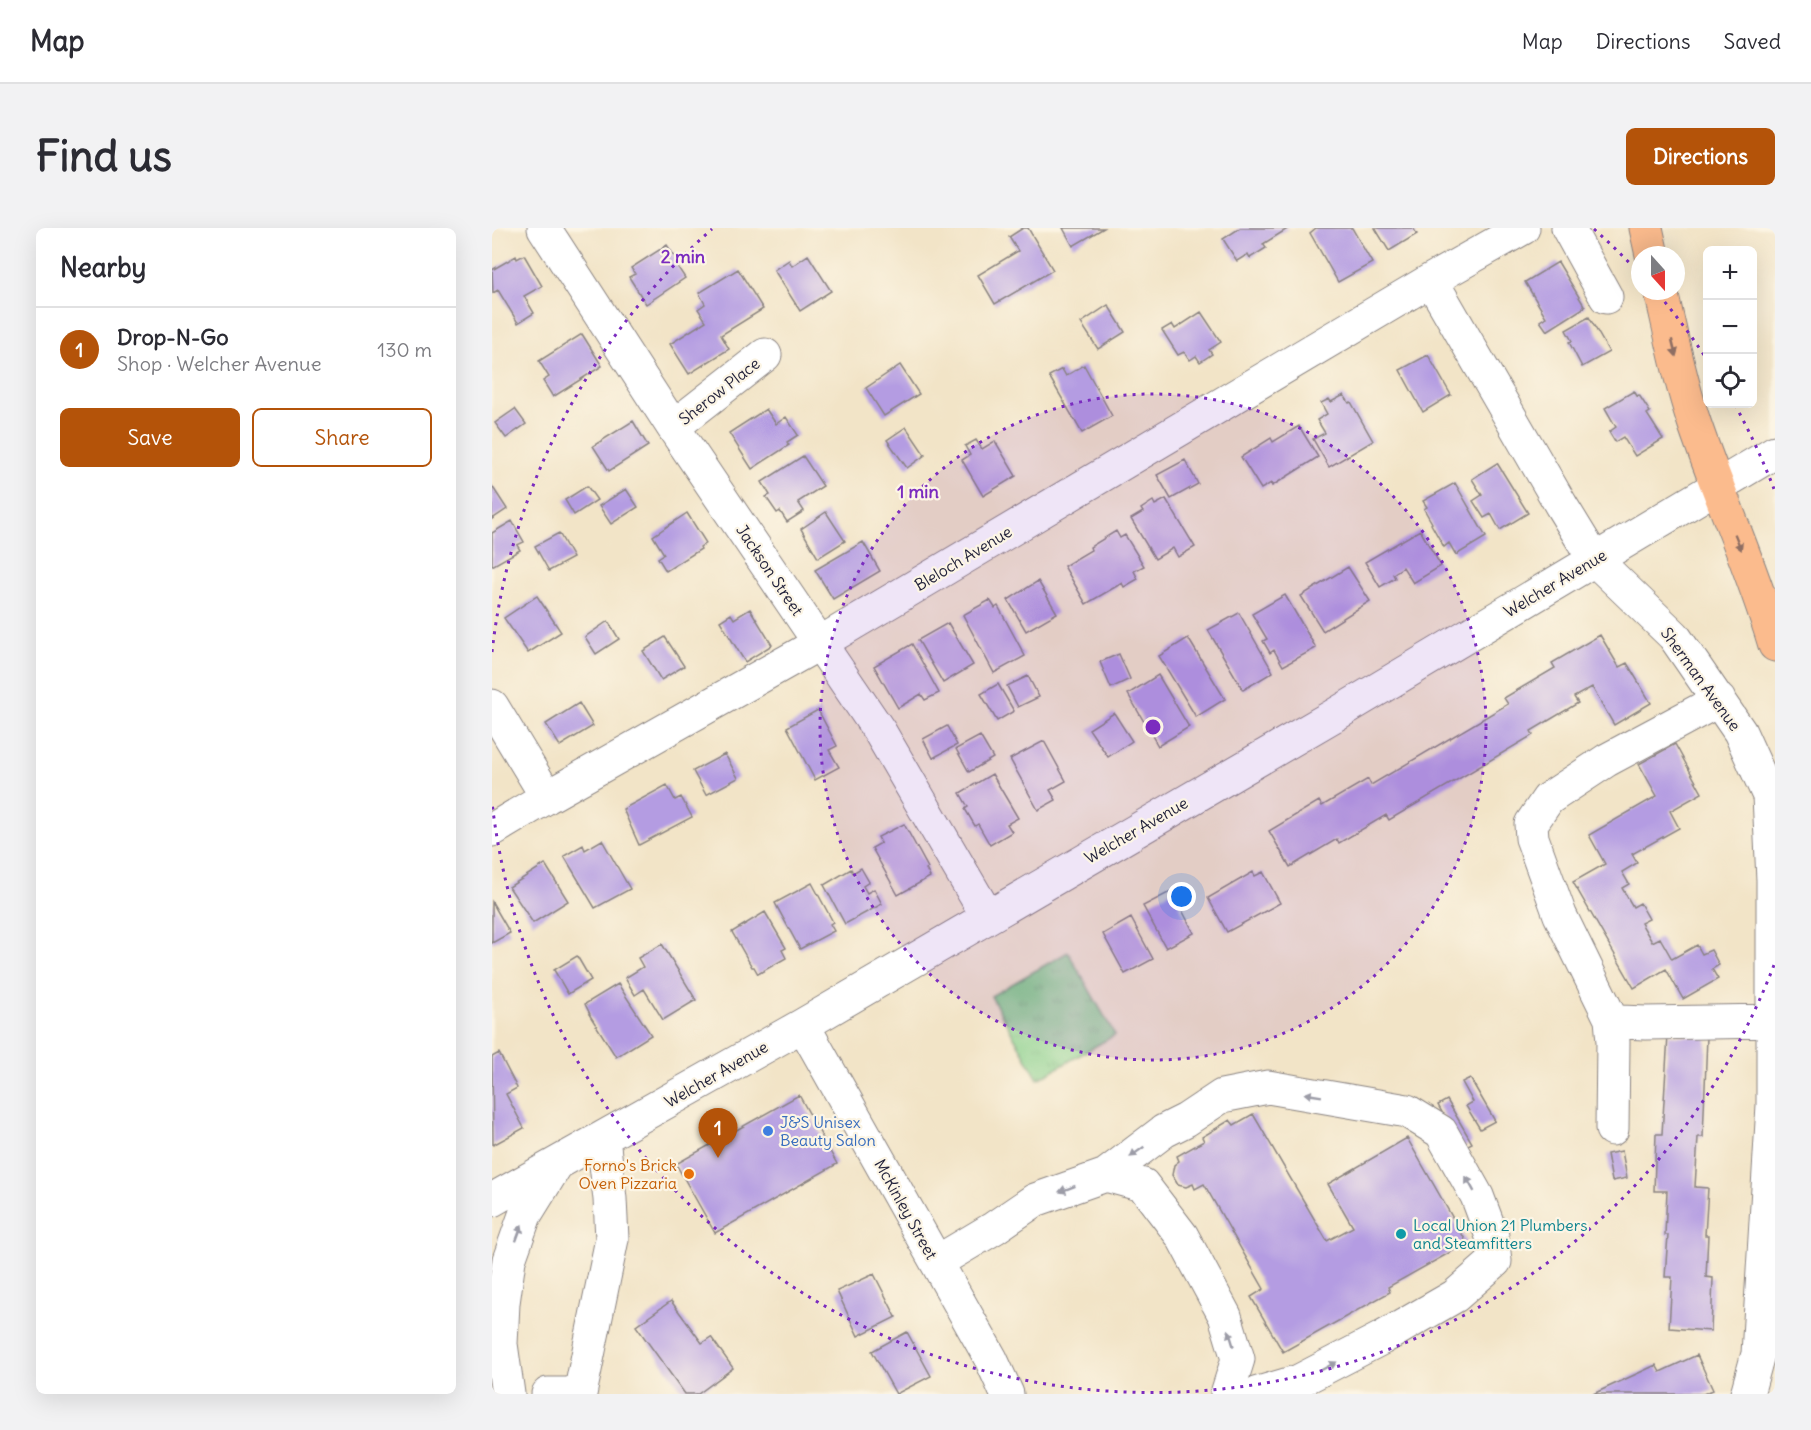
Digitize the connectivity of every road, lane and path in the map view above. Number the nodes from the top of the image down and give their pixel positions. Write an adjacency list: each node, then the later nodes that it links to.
1 (544, 228): 10 (street, Jackson Street)
2 (1523, 228): 6 (street, Bleloch Avenue)
3 (1568, 228): 7 (street)
4 (1647, 228): 5 (highway)
5 (1650, 246)
6 (1431, 280): 13 (street, Sherman Avenue); 14 (street, Bleloch Avenue)
7 (1606, 297)
8 (1662, 300): 12 (highway, one-way to 12)
9 (765, 355): 10 (street, Sherow Place)
10 (673, 427): 14 (street, Jackson Street)
11 (1775, 452): 12 (street, Welcher Avenue)
12 (1717, 488): 13 (street, Welcher Avenue); 15 (highway, one-way to 15)
13 (1594, 559): 16 (street, Sherman Avenue); 20 (street, Welcher Avenue)
14 (820, 643): 18 (street, Bleloch Avenue); 20 (street, Jackson Street)
15 (1775, 645)
16 (1719, 700): 21 (street); 22 (street, Sherman Avenue)
17 (492, 706): 18 (street)
18 (547, 797): 19 (street, Bleloch Avenue)
19 (492, 830)
20 (988, 917): 23 (street, Welcher Avenue)
21 (1611, 1019): 22 (street); 24 (street)
22 (1773, 1021): 38 (street, Sherman Avenue)
23 (803, 1025): 25 (street, Welcher Avenue); 29 (street, McKinley Street)
24 (1612, 1129)
25 (603, 1138): 26 (street, Welcher Avenue); 34 (street)
26 (556, 1165): 28 (street, Welcher Avenue); 31 (street, one-way to 26)
27 (1106, 1175): 29 (street, one-way to 29); 36 (street, one-way to 27); 37 (street, one-way to 27)
28 (492, 1200)
29 (937, 1262): 35 (street, McKinley Street)
30 (492, 1376): 31 (street)
31 (506, 1394)
32 (548, 1394): 33 (street)
33 (568, 1394)
34 (580, 1394)
35 (1007, 1394)
36 (1227, 1394)
37 (1255, 1394)
38 (1747, 1394)

